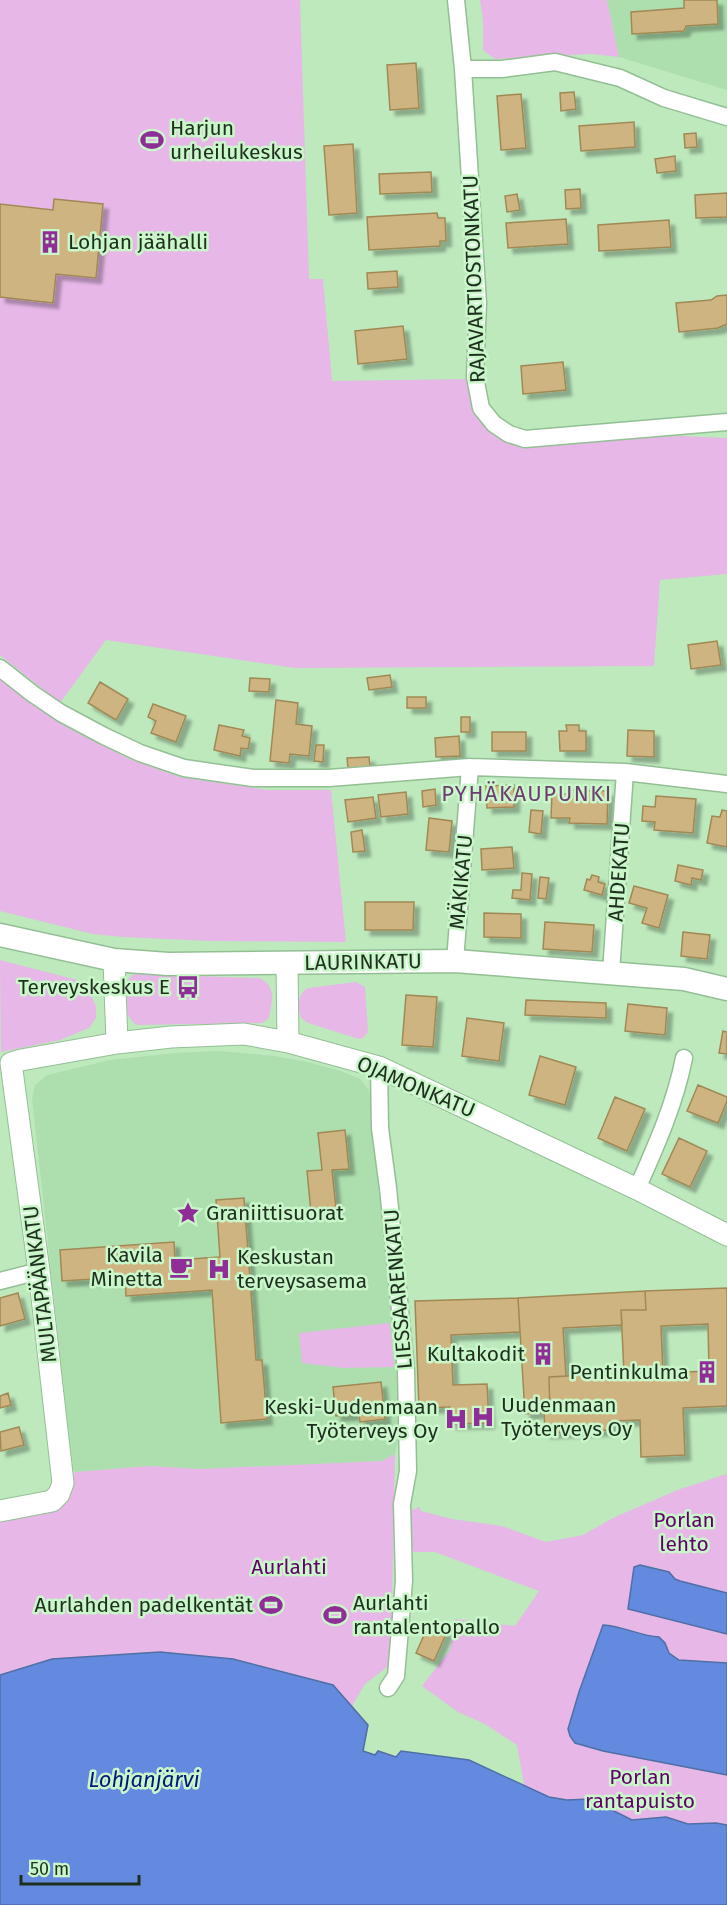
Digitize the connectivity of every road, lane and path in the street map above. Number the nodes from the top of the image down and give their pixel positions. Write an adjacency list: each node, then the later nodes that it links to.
1 (456, 0): 2 (street, RAJAVARTIOSTONKATU)
2 (463, 69): 3 (street); 4 (street, RAJAVARTIOSTONKATU)
3 (727, 117)
4 (727, 422)
5 (0, 668): 6 (street)
6 (470, 767): 7 (street); 11 (street, MÄKIKATU)
7 (625, 772): 8 (street); 13 (street, AHDEKATU)
8 (727, 784)
9 (0, 935): 10 (main road, LAURINKATU)
10 (114, 960): 12 (main road, LAURINKATU); 16 (street)
11 (455, 961): 12 (main road, LAURINKATU); 13 (main road, LAURINKATU)
12 (287, 963): 15 (street)
13 (611, 972): 14 (main road, LAURINKATU)
14 (727, 989)
15 (288, 1042): 16 (street, OJAMONKATU); 19 (street, OJAMONKATU)
16 (117, 1043): 18 (street, OJAMONKATU)
17 (684, 1058): 20 (street)
18 (6, 1065): 22 (street, MULTAPÄÄNKATU)
19 (379, 1067): 20 (street, OJAMONKATU); 25 (street, LIESSAARENKATU)
20 (637, 1189): 21 (street, OJAMONKATU)
21 (727, 1235)
22 (39, 1270): 23 (street); 24 (street, MULTAPÄÄNKATU)
23 (0, 1281)
24 (0, 1511)
25 (388, 1688)

